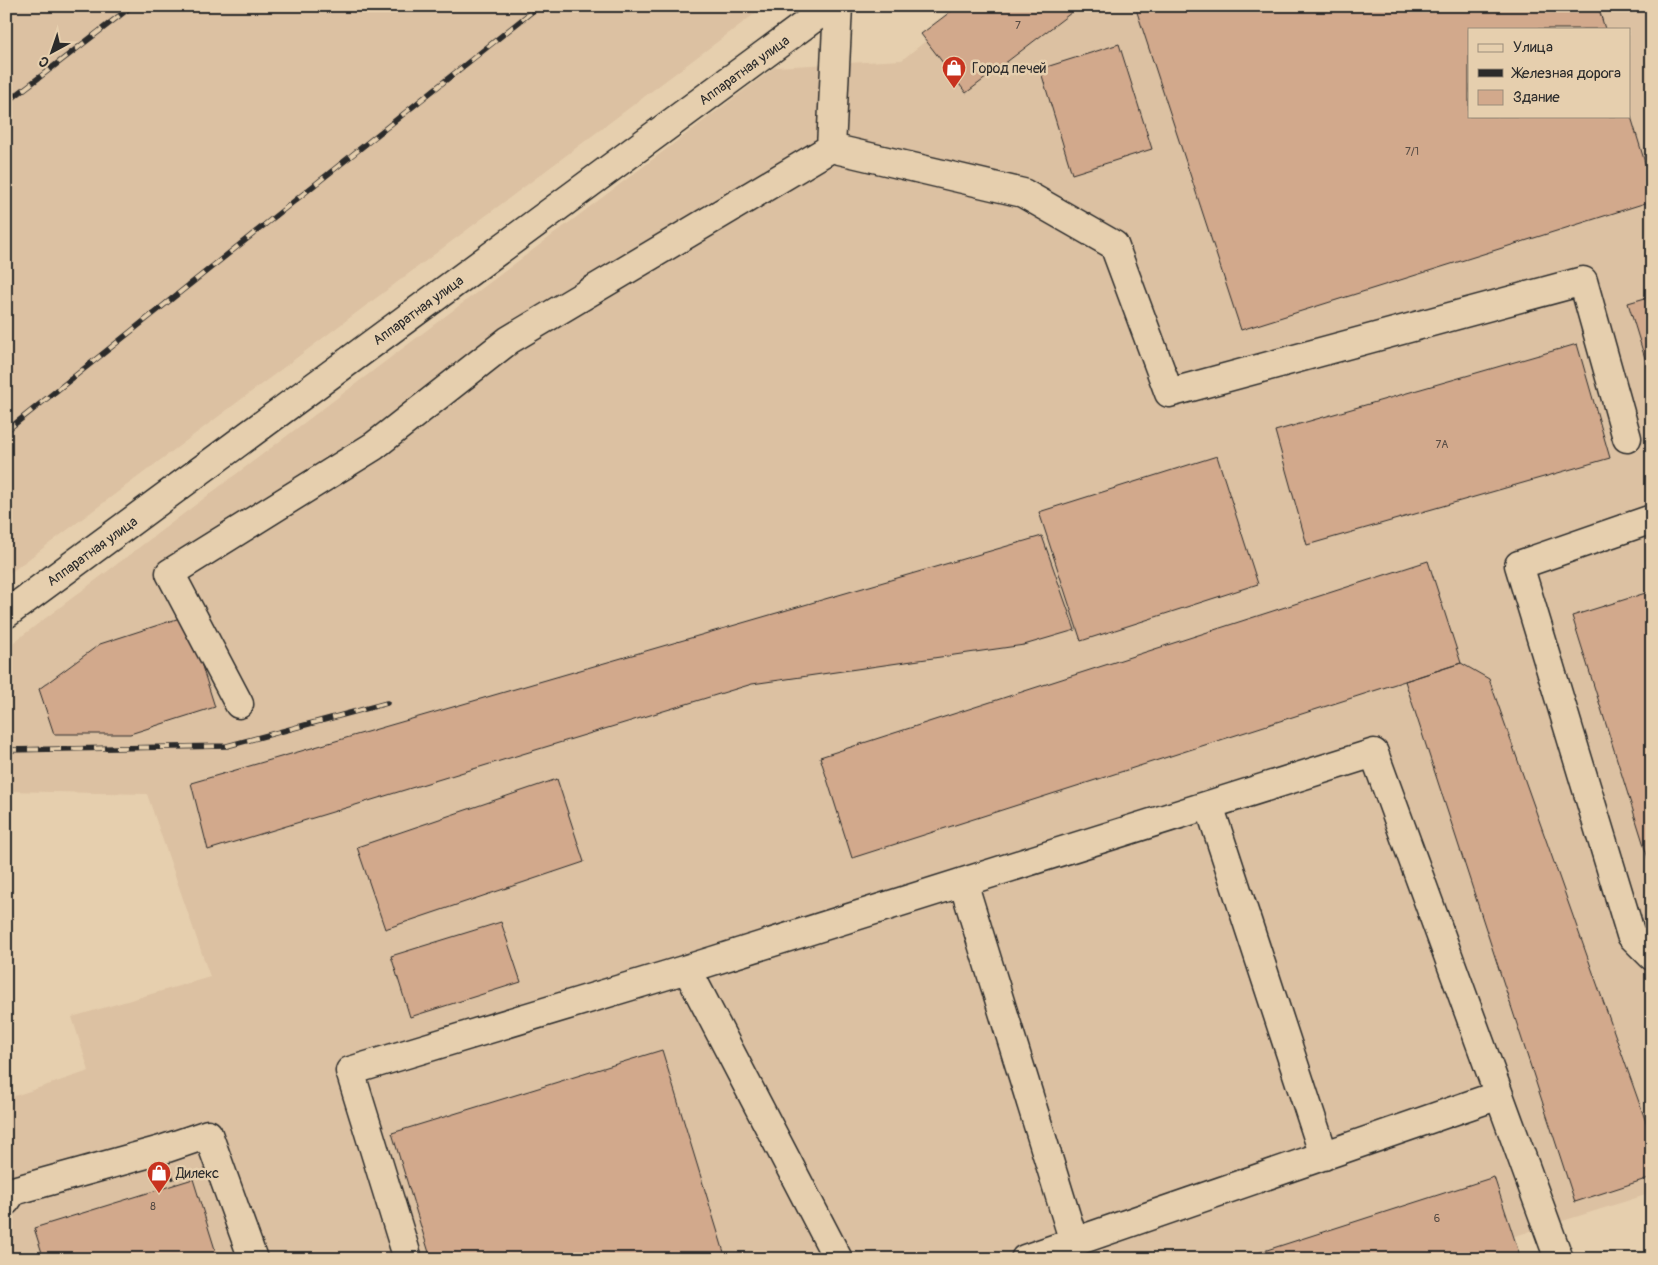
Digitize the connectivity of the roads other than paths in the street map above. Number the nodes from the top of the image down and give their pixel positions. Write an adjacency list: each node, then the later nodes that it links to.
1 (830, 6): 6 (street, Аппаратная улица)
2 (838, 6): 3 (street)
3 (831, 148): 4 (street); 7 (street)
4 (1627, 438)
5 (1652, 519): 10 (street)
6 (6, 614)
7 (239, 704)
8 (1209, 805): 9 (street); 12 (street); 13 (street)
9 (963, 882): 11 (street); 15 (street)
10 (1652, 956)
11 (686, 969): 17 (street); 18 (street)
12 (1499, 1095): 13 (street); 20 (street)
13 (1324, 1156): 15 (street)
14 (6, 1201): 16 (street)
15 (1074, 1242): 19 (street)
16 (253, 1259)
17 (408, 1259)
18 (838, 1259)
19 (1025, 1259)
20 (1559, 1259)

